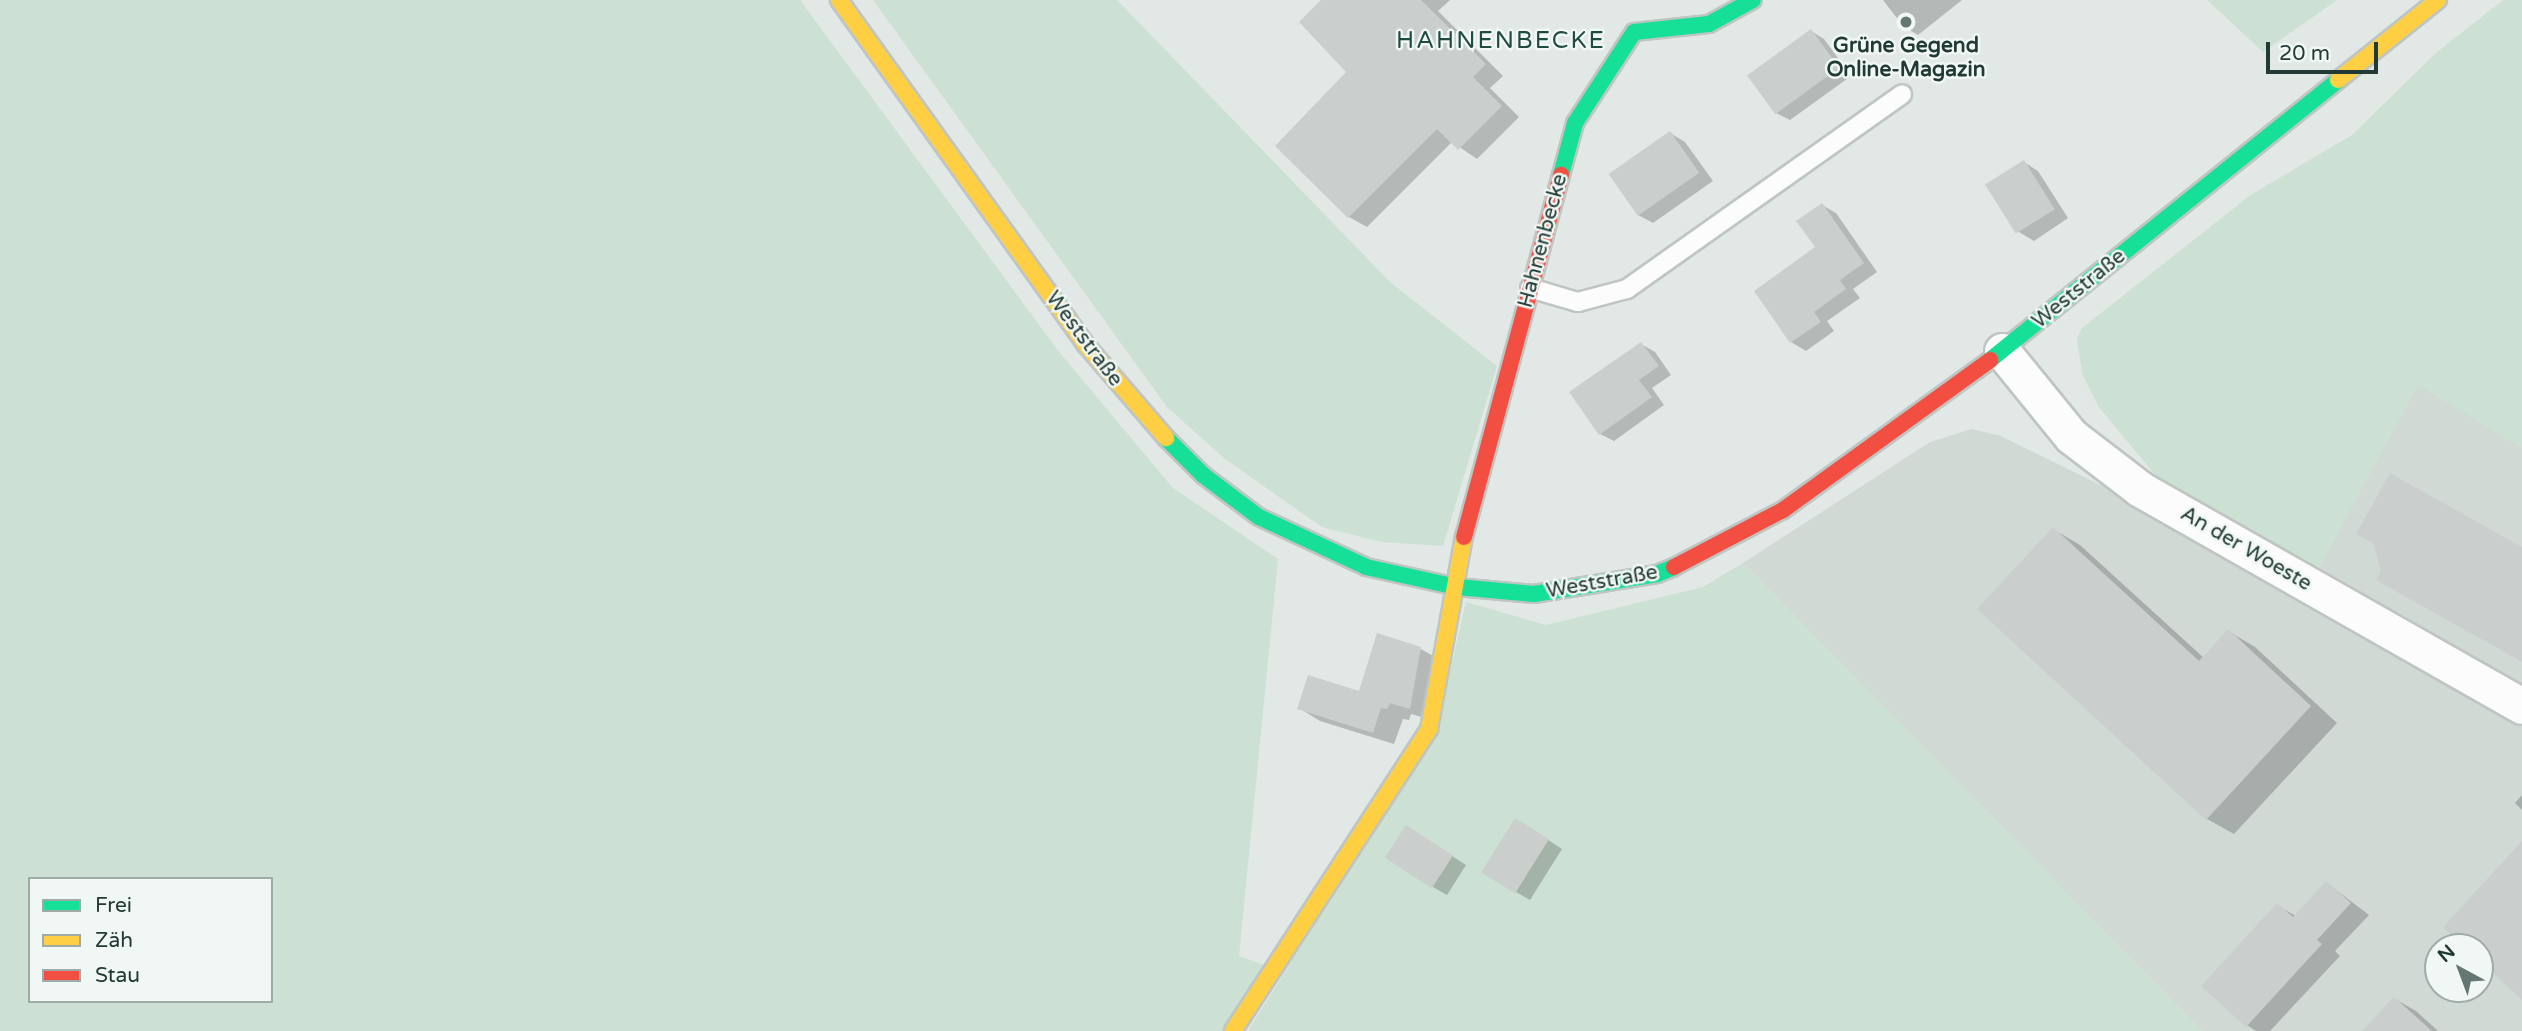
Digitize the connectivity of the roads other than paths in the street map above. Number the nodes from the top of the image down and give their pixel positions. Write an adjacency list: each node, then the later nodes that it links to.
1 (839, 0): 7 (main road, Weststraße)
2 (1753, 0): 5 (main road, Hahnenbecke)
3 (2438, 0): 6 (main road, Weststraße)
4 (1902, 94): 5 (lane)
5 (1530, 288): 7 (main road, Hahnenbecke)
6 (2002, 351): 7 (main road, Weststraße); 8 (street, An der Woeste)
7 (1457, 587): 9 (main road, Hahnenbecke)
8 (2522, 706)
9 (1233, 1031)

